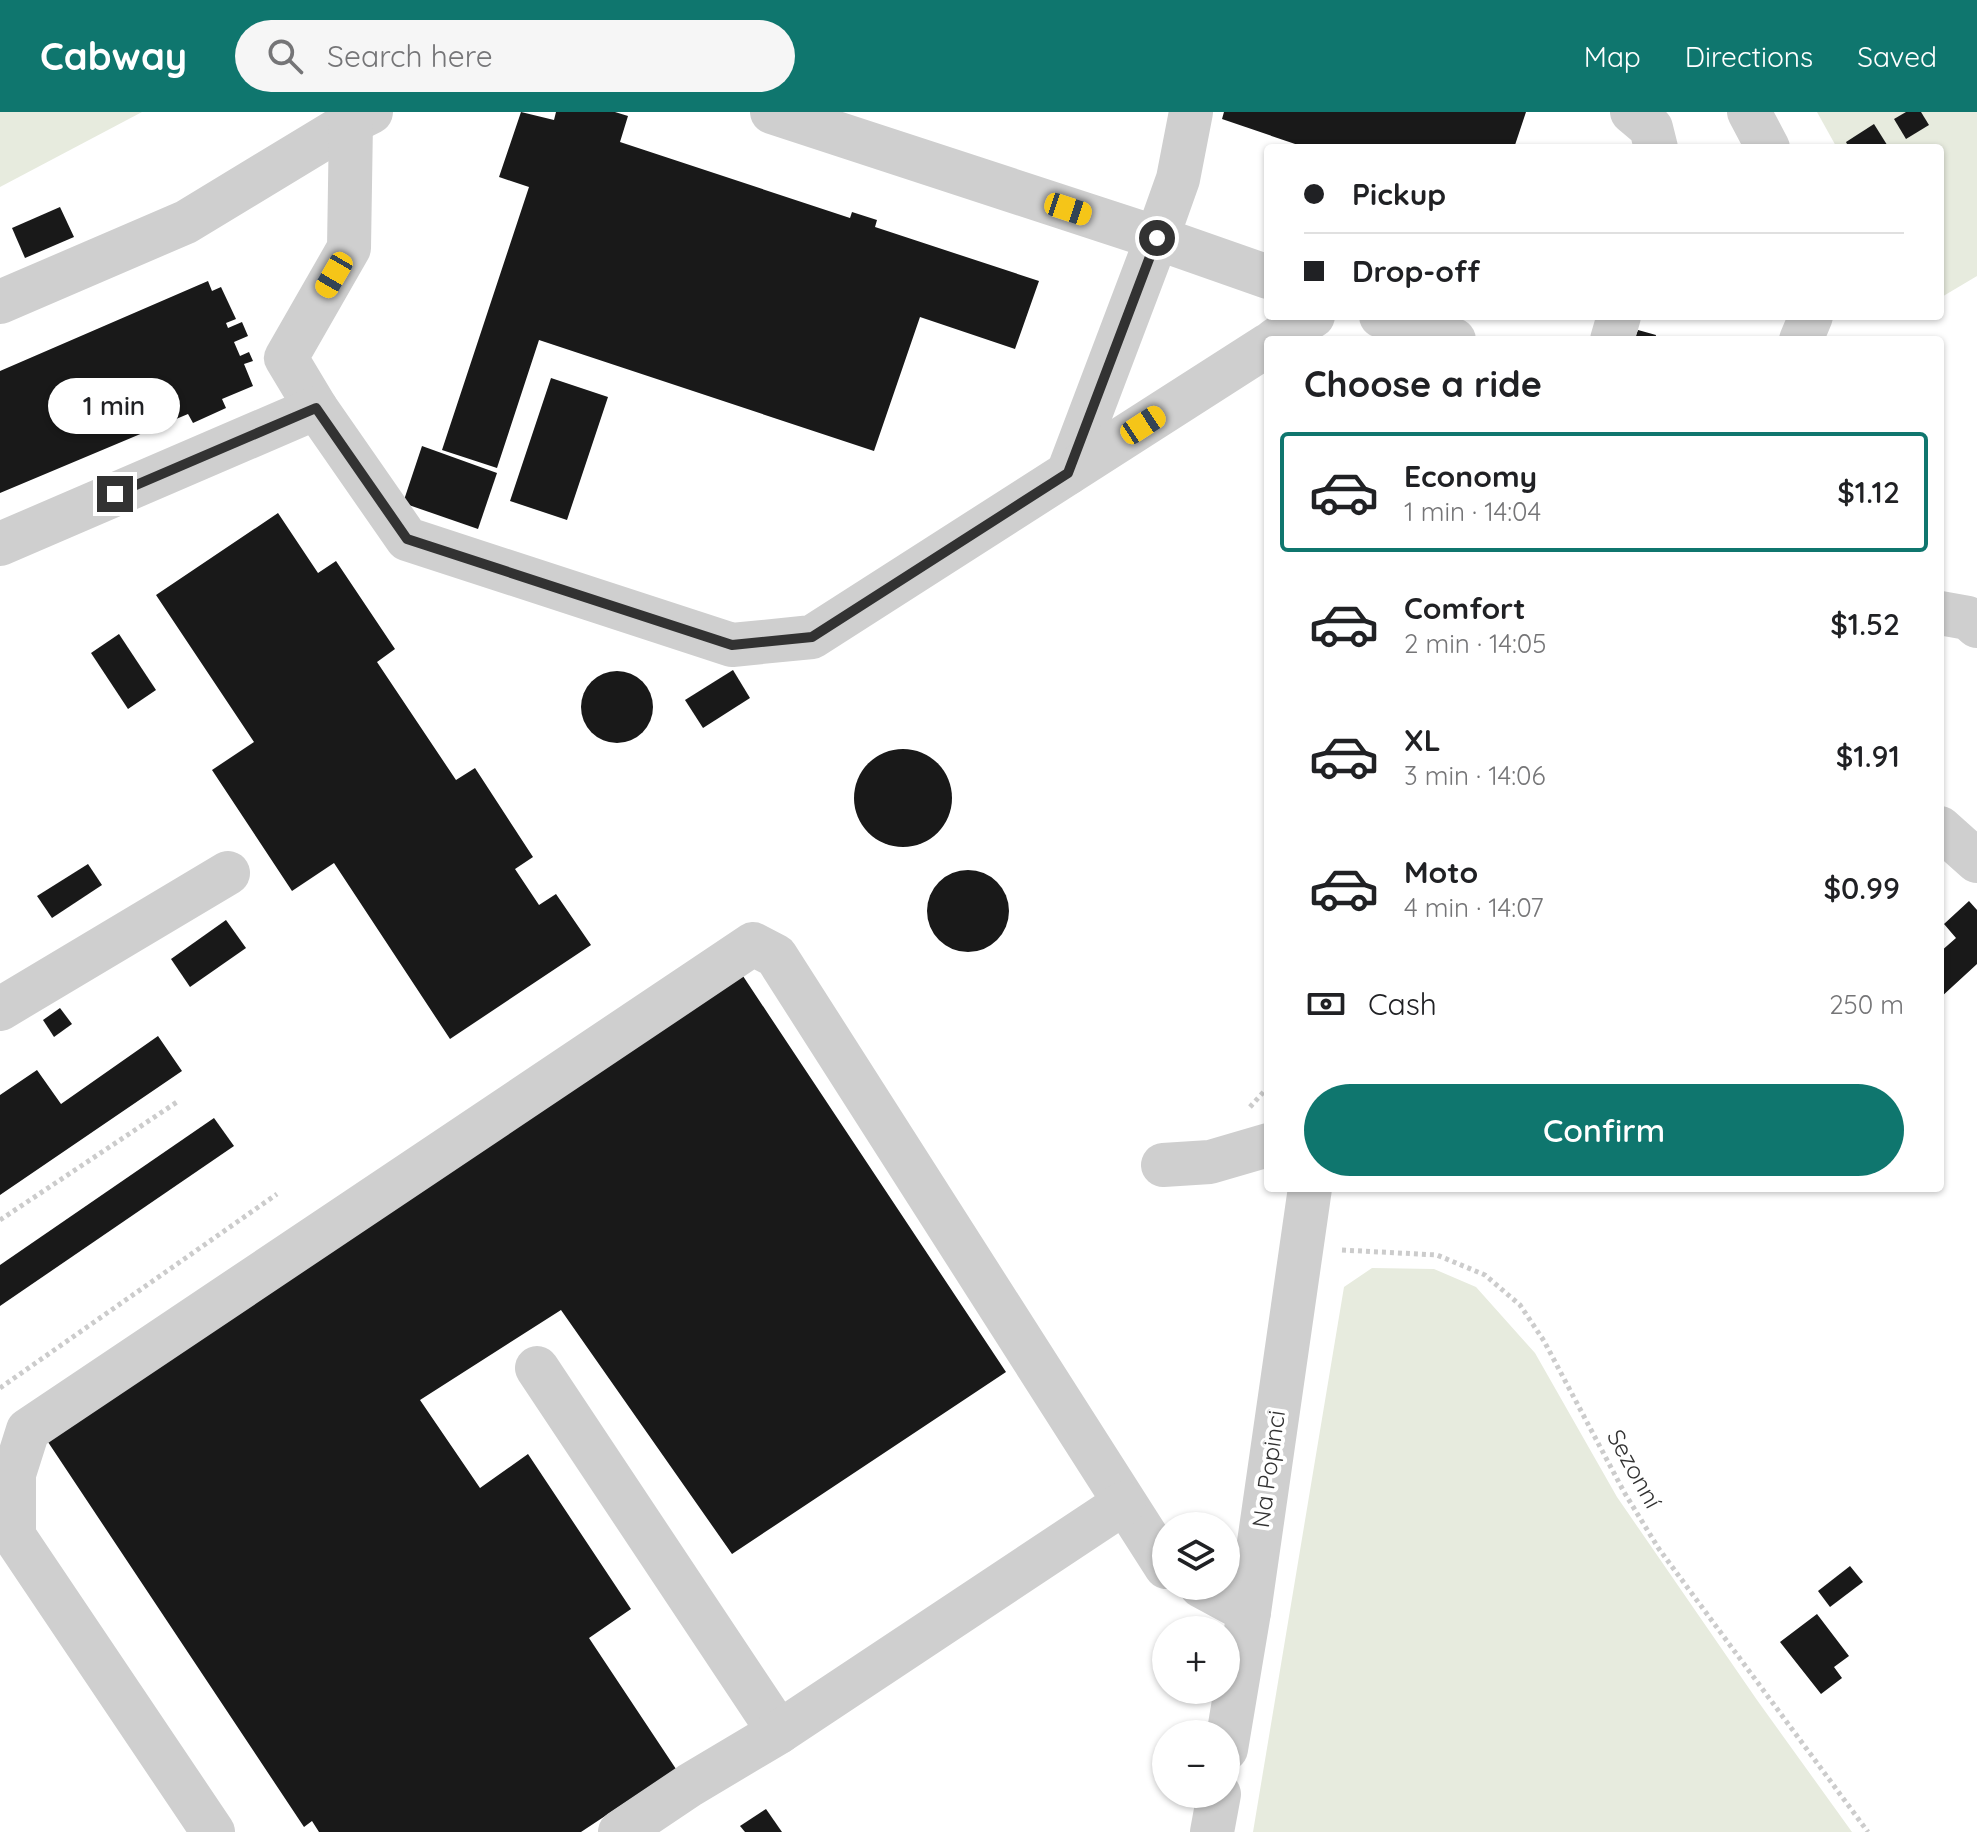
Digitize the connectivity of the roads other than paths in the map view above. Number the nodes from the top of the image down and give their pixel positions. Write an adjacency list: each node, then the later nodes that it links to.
1 (772, 112): 8 (street)
2 (1191, 112): 8 (street)
3 (1632, 112): 6 (street)
4 (1749, 112): 7 (street)
5 (361, 117): 10 (street); 16 (street)
6 (1655, 144)
7 (1766, 144)
8 (1157, 238): 9 (street); 17 (street)
9 (1264, 276)
10 (0, 302)
11 (1307, 320): 13 (street)
12 (1393, 320): 14 (street)
13 (1281, 336)
14 (1442, 336)
15 (1264, 348): 17 (street)
16 (316, 408): 17 (street); 18 (street)
17 (1068, 473)
18 (0, 544)
19 (1944, 614): 20 (street)
20 (1977, 626)
21 (1944, 832): 22 (street)
22 (1977, 861)
23 (228, 873): 24 (street)
24 (0, 1009)
25 (1264, 1146): 26 (street)
26 (1163, 1165)
27 (1309, 1192): 32 (street, Na Popinci)
28 (537, 1368): 34 (street)
29 (1124, 1503): 30 (street); 34 (street); 36 (street)
30 (1152, 1546)
31 (1227, 1600): 32 (street)
32 (1249, 1612): 33 (street, Na Popinci)
33 (1231, 1720)
34 (779, 1732): 37 (street)
35 (1216, 1808): 38 (street)
36 (213, 1832)
37 (620, 1832)
38 (1212, 1832)

